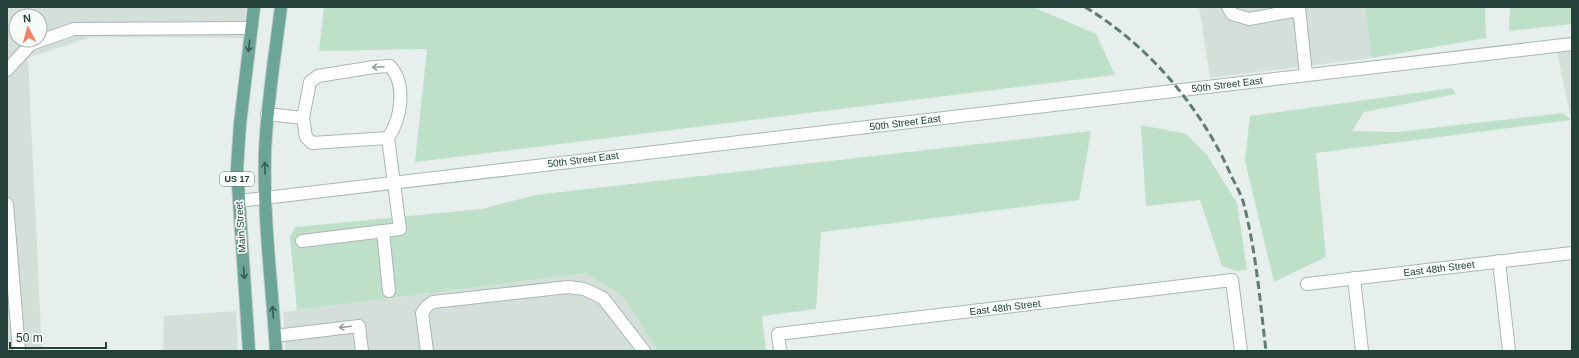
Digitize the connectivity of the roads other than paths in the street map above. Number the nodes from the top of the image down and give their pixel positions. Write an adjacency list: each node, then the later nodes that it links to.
1 (254, 7): 5 (main road, Main Street / US 17)
2 (281, 7): 9 (main road, US 17)
3 (1228, 7): 4 (street)
4 (1299, 9): 8 (street)
5 (251, 28): 7 (street); 14 (main road, Main Street / US 17, one-way to 14)
6 (1572, 44): 8 (street, 50th Street East)
7 (7, 70)
8 (1306, 74): 12 (street, 50th Street East)
9 (268, 114): 10 (street); 13 (main road, US 17, one-way to 9)
10 (303, 118): 11 (street); 11 (street, one-way to 10)
11 (388, 138): 12 (street)
12 (393, 182): 13 (street, 50th Street East); 17 (street)
13 (265, 197): 14 (street, 50th Street East); 24 (main road, US 17, one-way to 13)
14 (239, 201): 26 (main road, Main Street / US 17, one-way to 26)
15 (7, 204): 16 (street)
16 (8, 230): 25 (street)
17 (383, 231): 18 (street); 23 (street)
18 (302, 241)
19 (1572, 253): 20 (street, East 48th Street)
20 (1499, 261): 21 (street, East 48th Street); 34 (street)
21 (1354, 278): 22 (street, East 48th Street); 33 (street)
22 (1307, 284)
23 (389, 291)
24 (275, 336): 27 (main road, US 17); 28 (street, one-way to 24)
25 (18, 351)
26 (249, 351)
27 (276, 351)
28 (362, 351)
29 (427, 351): 30 (street)
30 (644, 351)
31 (780, 351): 32 (street, East 48th Street)
32 (1241, 351)
33 (1362, 351)
34 (1510, 351)

